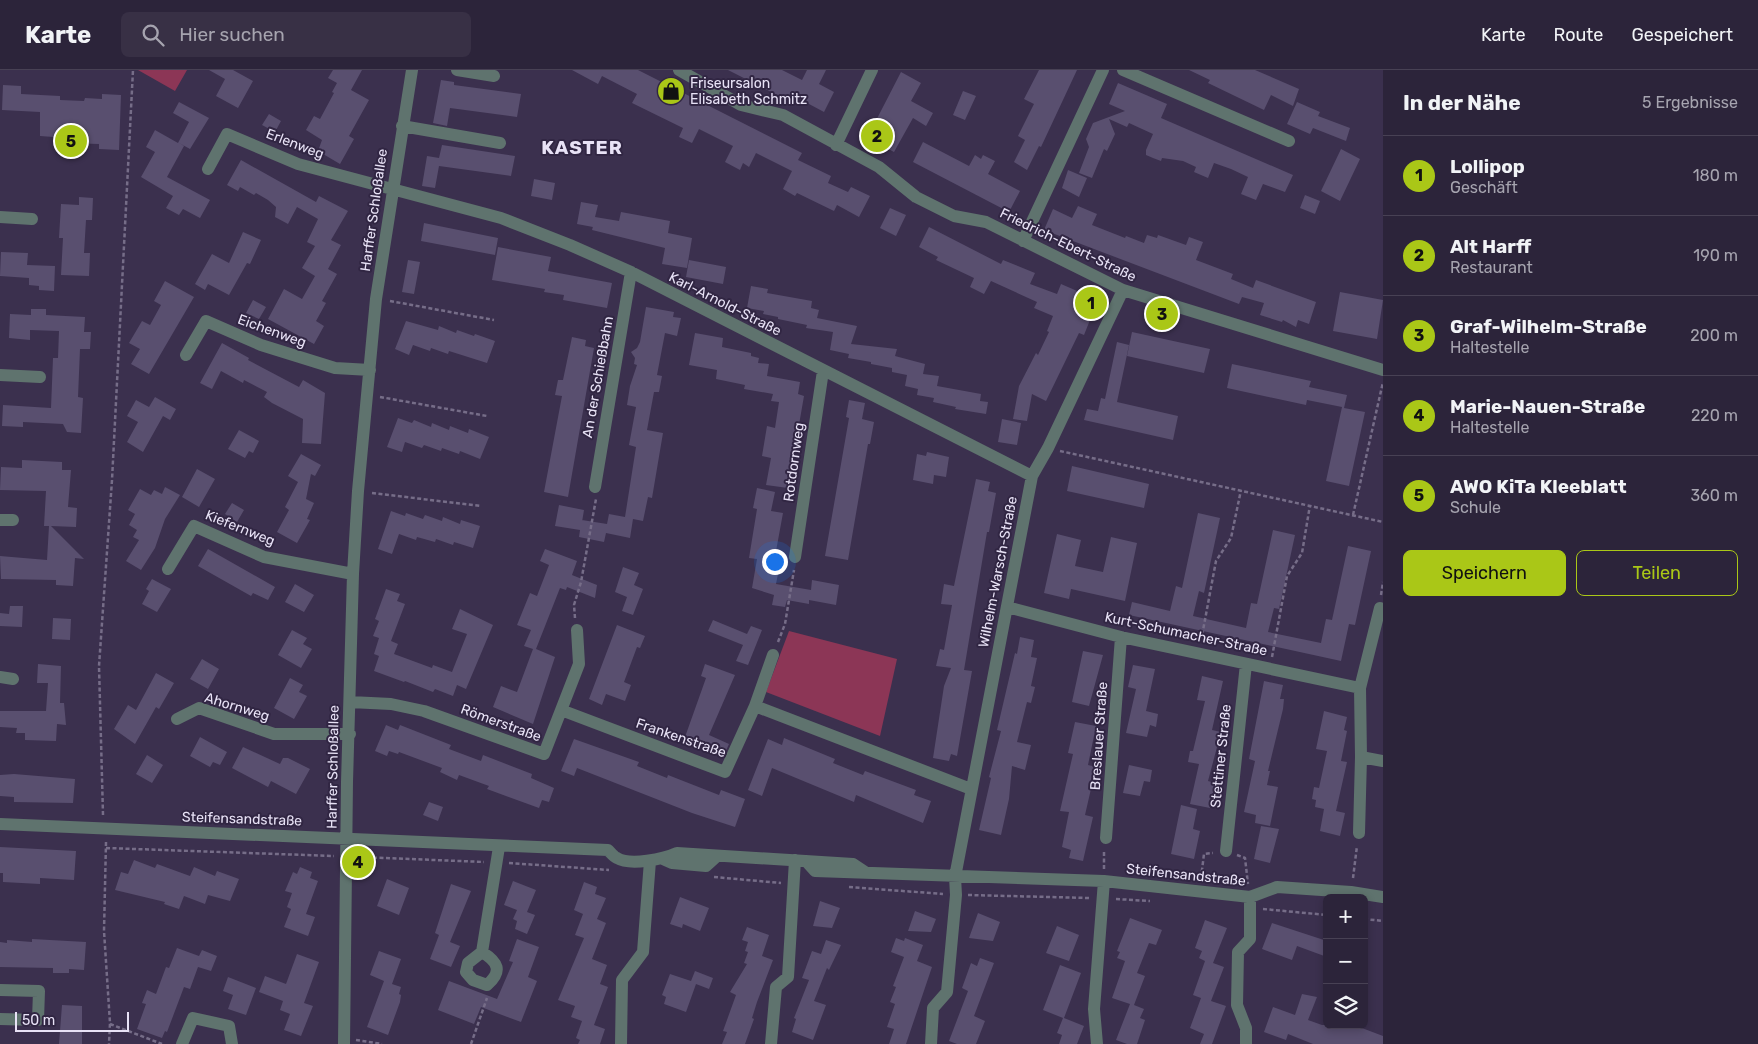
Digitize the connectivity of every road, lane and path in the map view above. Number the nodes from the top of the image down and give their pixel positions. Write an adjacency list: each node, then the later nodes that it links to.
1 (133, 70): 65 (path)
2 (412, 70): 9 (street, Harffer Schloßallee)
3 (457, 70): 8 (street)
4 (679, 70): 12 (street, Friedrich-Ebert-Straße)
5 (872, 70): 12 (street)
6 (1103, 70): 17 (street)
7 (1123, 70): 10 (street)
8 (494, 76)
9 (402, 126): 11 (street); 14 (street, Harffer Schloßallee)
10 (1290, 141)
11 (500, 143)
12 (836, 145): 17 (street, Friedrich-Ebert-Straße)
13 (208, 169): 14 (street, Erlenweg)
14 (392, 190): 18 (street, Karl-Arnold-Straße); 20 (street, Harffer Schloßallee)
15 (0, 217): 16 (street)
16 (32, 218)
17 (1023, 241): 19 (street, Friedrich-Ebert-Straße)
18 (631, 272): 25 (street, Karl-Arnold-Straße); 33 (street, An der Schießbahn)
19 (1122, 290): 24 (street, Friedrich-Ebert-Straße); 31 (street, Wilhelm-Warsch-Straße)
20 (376, 299): 21 (path); 23 (street, Harffer Schloßallee)
21 (494, 320)
22 (186, 355): 23 (street, Eichenweg)
23 (370, 370): 29 (street, Harffer Schloßallee)
24 (1383, 370)
25 (823, 371): 32 (street, Karl-Arnold-Straße); 42 (street, Rotdornweg)
26 (0, 375): 27 (street)
27 (40, 377)
28 (1383, 381): 38 (path)
29 (366, 394): 30 (path); 35 (street, Harffer Schloßallee)
30 (487, 416)
31 (1048, 448): 32 (street, Wilhelm-Warsch-Straße); 34 (path)
32 (1032, 476): 45 (street, Wilhelm-Warsch-Straße)
33 (595, 487): 47 (path)
34 (1240, 490): 36 (path); 49 (path)
35 (358, 491): 37 (path); 44 (street, Harffer Schloßallee)
36 (1310, 505): 38 (path); 52 (path)
37 (481, 506)
38 (1353, 515): 41 (path)
39 (0, 520): 40 (street)
40 (14, 520)
41 (1383, 522)
42 (795, 557): 50 (path)
43 (168, 568): 44 (street, Kiefernweg)
44 (353, 574): 56 (street, Harffer Schloßallee)
45 (1007, 607): 48 (street, Kurt-Schumacher-Straße); 63 (street, Wilhelm-Warsch-Straße)
46 (1383, 608): 55 (street)
47 (577, 630): 58 (street, Römerstraße)
48 (1121, 637): 49 (street, Kurt-Schumacher-Straße); 68 (street, Breslauer Straße)
49 (1202, 653): 51 (street, Kurt-Schumacher-Straße)
50 (773, 655): 57 (street, Frankenstraße)
51 (1246, 664): 52 (street, Kurt-Schumacher-Straße); 71 (street, Stettiner Straße)
52 (1269, 668): 55 (street, Kurt-Schumacher-Straße)
53 (0, 677): 54 (street)
54 (13, 679)
55 (1360, 688): 61 (street)
56 (350, 702): 58 (street, Römerstraße); 60 (street, Harffer Schloßallee)
57 (755, 706): 58 (street, Frankenstraße); 63 (street)
58 (561, 710)
59 (177, 718): 60 (street, Ahornweg)
60 (350, 734): 67 (street, Harffer Schloßallee)
61 (1361, 757): 62 (street); 66 (street)
62 (1383, 761)
63 (971, 789): 78 (street, Wilhelm-Warsch-Straße)
64 (0, 824): 65 (street, Steifensandstraße)
65 (104, 828): 67 (street, Steifensandstraße); 70 (path)
66 (1359, 833): 83 (path)
67 (347, 838): 69 (street, Steifensandstraße); 72 (street, Harffer Schloßallee)
68 (1106, 838): 79 (path)
69 (499, 847): 73 (street, Steifensandstraße); 75 (street)
70 (106, 848): 72 (path); 96 (path)
71 (1226, 850): 82 (path); 88 (path)
72 (347, 856): 75 (path); 97 (street, Harffer Schloßallee)
73 (657, 860): 74 (street, Steifensandstraße); 104 (street)
74 (801, 861): 78 (street, Steifensandstraße); 80 (street)
75 (498, 862): 76 (path); 92 (street)
76 (611, 870)
77 (707, 877): 80 (path)
78 (956, 877): 79 (street, Steifensandstraße); 84 (street)
79 (1104, 881): 82 (street, Steifensandstraße); 86 (street)
80 (796, 884): 105 (street)
81 (843, 887): 84 (path)
82 (1199, 892): 88 (street, Steifensandstraße)
83 (1351, 892): 85 (street, Steifensandstraße); 88 (street, Steifensandstraße)
84 (956, 895): 86 (path); 106 (street)
85 (1383, 897)
86 (1103, 899): 87 (path); 107 (street)
87 (1152, 902)
88 (1250, 902): 89 (path); 108 (street)
89 (1323, 914)
90 (1368, 919): 91 (path)
91 (1383, 921)
92 (482, 952)
93 (0, 990): 95 (street)
94 (489, 994): 103 (path)
95 (0, 1019)
96 (110, 1024): 98 (path); 99 (path)
97 (344, 1042): 102 (path)
98 (109, 1044)
99 (162, 1044)
100 (182, 1044): 101 (street)
101 (232, 1044)
102 (382, 1044)
103 (471, 1044)
104 (621, 1044)
105 (771, 1044)
106 (930, 1044)
107 (1096, 1044)
108 (1246, 1044)

